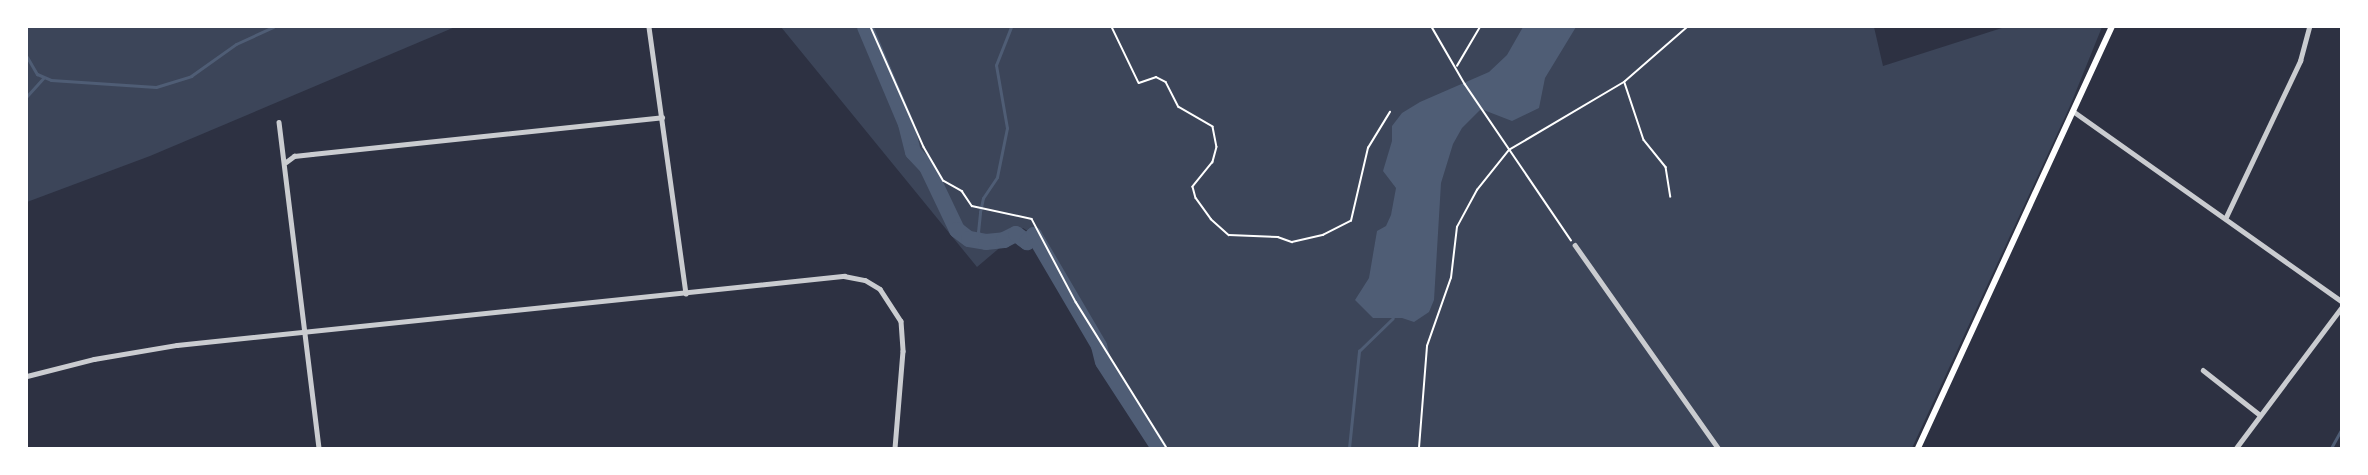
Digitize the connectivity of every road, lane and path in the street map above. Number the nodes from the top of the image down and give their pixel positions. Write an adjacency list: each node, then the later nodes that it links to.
1 (649, 27): 13 (street)
2 (871, 27): 29 (path)
3 (1112, 27): 12 (path)
4 (1432, 27): 9 (path)
5 (1480, 27): 9 (path)
6 (1687, 27): 10 (path)
7 (2112, 27): 11 (main road)
8 (2309, 27): 18 (street)
9 (1456, 67): 15 (path)
10 (1624, 82): 15 (path); 17 (path)
11 (2073, 111): 18 (street); 32 (main road)
12 (1390, 112)
13 (662, 117): 16 (street); 20 (street)
14 (279, 122): 16 (street)
15 (1509, 150): 19 (path); 30 (path)
16 (286, 162): 23 (street)
17 (1671, 197)
18 (2226, 218): 21 (street)
19 (1575, 245): 31 (street)
20 (686, 293): 23 (street); 28 (street)
21 (2341, 301)
22 (2341, 308): 26 (street)
23 (307, 333): 25 (street); 27 (street)
24 (2204, 370): 26 (street)
25 (27, 376)
26 (2259, 414): 33 (street)
27 (319, 448)
28 (895, 448)
29 (1167, 448)
30 (1419, 448)
31 (1718, 448)
32 (1918, 448)
33 (2236, 448)

